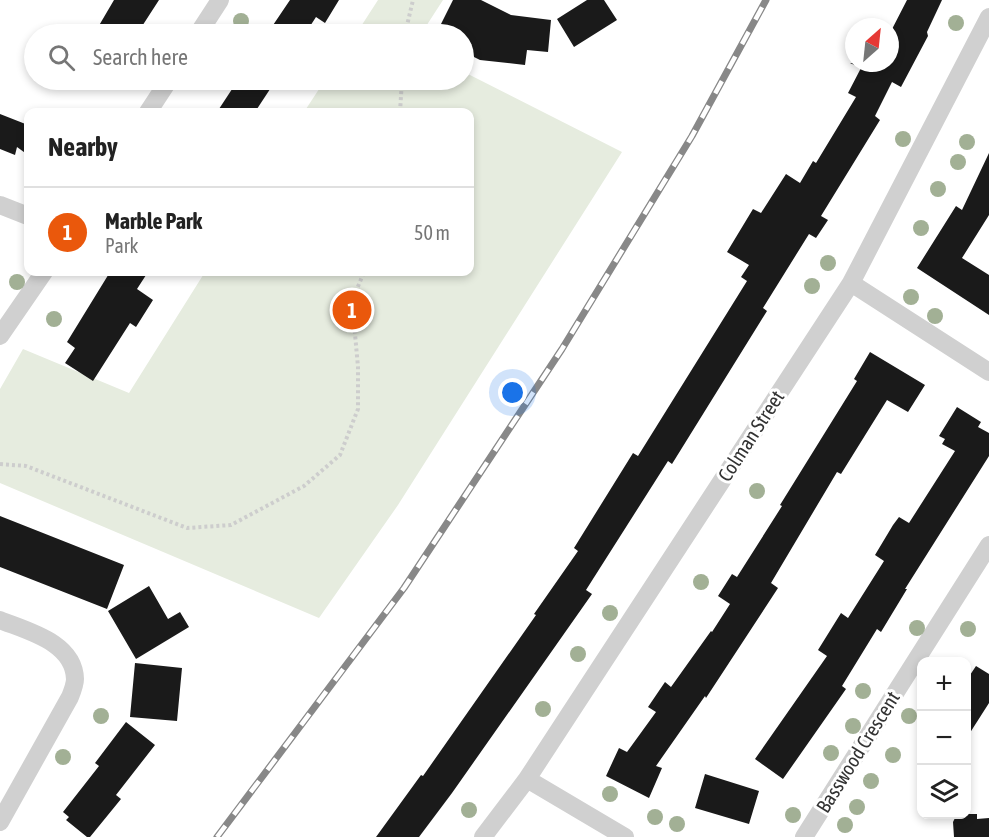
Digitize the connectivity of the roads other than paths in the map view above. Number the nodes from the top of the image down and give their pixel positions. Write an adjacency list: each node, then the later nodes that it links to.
1 (220, 0): 3 (street)
2 (989, 17): 9 (street, Colman Street)
3 (204, 24)
4 (162, 90): 5 (street)
5 (151, 108)
6 (0, 205): 7 (street)
7 (24, 214)
8 (41, 276): 10 (street)
9 (851, 283): 11 (street); 14 (street, Colman Street)
10 (0, 336)
11 (989, 372)
12 (989, 545): 18 (street, Basswood Crescent)
13 (0, 620): 15 (street)
14 (527, 779): 16 (street, Colman Street); 17 (street)
15 (0, 822)
16 (483, 837)
17 (625, 837)
18 (804, 837)

